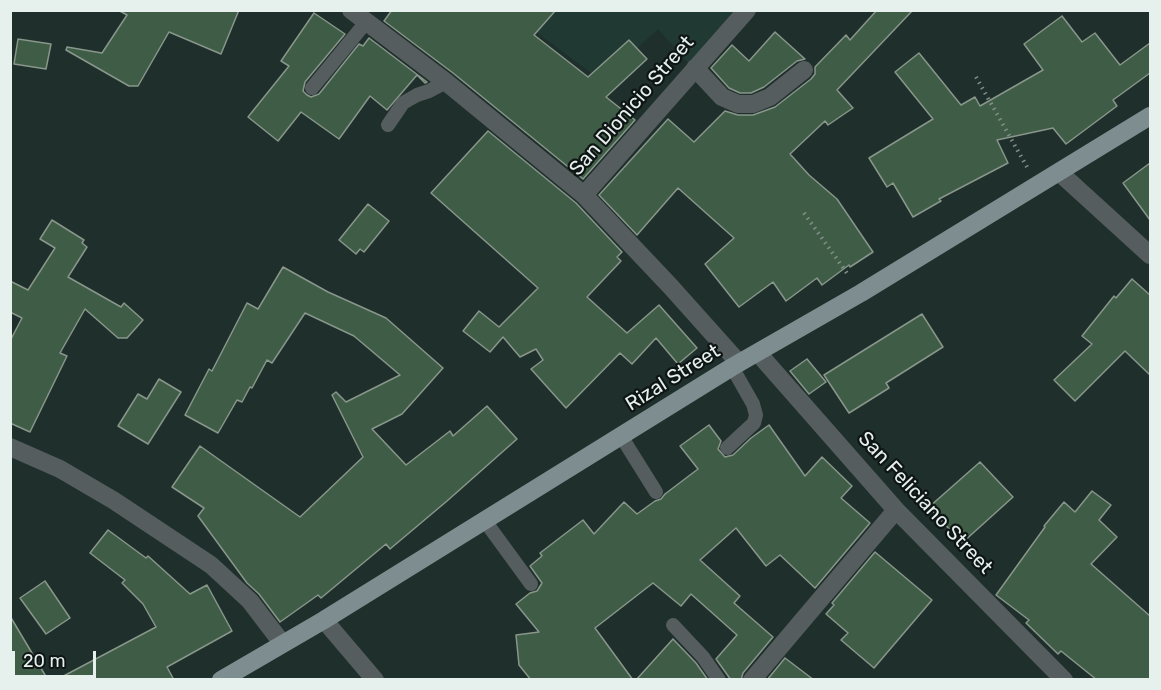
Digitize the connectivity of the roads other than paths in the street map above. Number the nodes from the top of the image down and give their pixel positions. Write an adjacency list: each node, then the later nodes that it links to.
1 (351, 10): 3 (street)
2 (747, 10): 4 (street, San Dionicio Street)
3 (368, 21): 6 (street); 7 (lane)
4 (695, 68): 5 (street); 11 (street, San Dionicio Street)
5 (804, 70)
6 (446, 82): 9 (lane); 11 (street)
7 (312, 88)
8 (1150, 116): 10 (main road, Rizal Street)
9 (387, 125)
10 (1060, 173): 12 (street); 13 (main road, Rizal Street)
11 (584, 195): 14 (street, San Dionicio Street)
12 (1150, 255)
13 (758, 353): 14 (main road, Rizal Street); 19 (street, San Feliciano Street)
14 (735, 365): 15 (main road, Rizal Street); 17 (lane)
15 (621, 436): 18 (lane); 20 (main road, Rizal Street)
16 (10, 447): 24 (street)
17 (727, 448)
18 (656, 492)
19 (896, 510): 28 (street); 29 (street, San Feliciano Street)
20 (485, 521): 21 (lane); 22 (main road, Rizal Street)
21 (531, 584)
22 (324, 620): 24 (main road, Rizal Street); 26 (street)
23 (673, 625): 27 (lane)
24 (282, 643): 25 (main road, Rizal Street)
25 (221, 680)
26 (375, 680)
27 (719, 680)
28 (752, 680)
29 (1064, 680)

